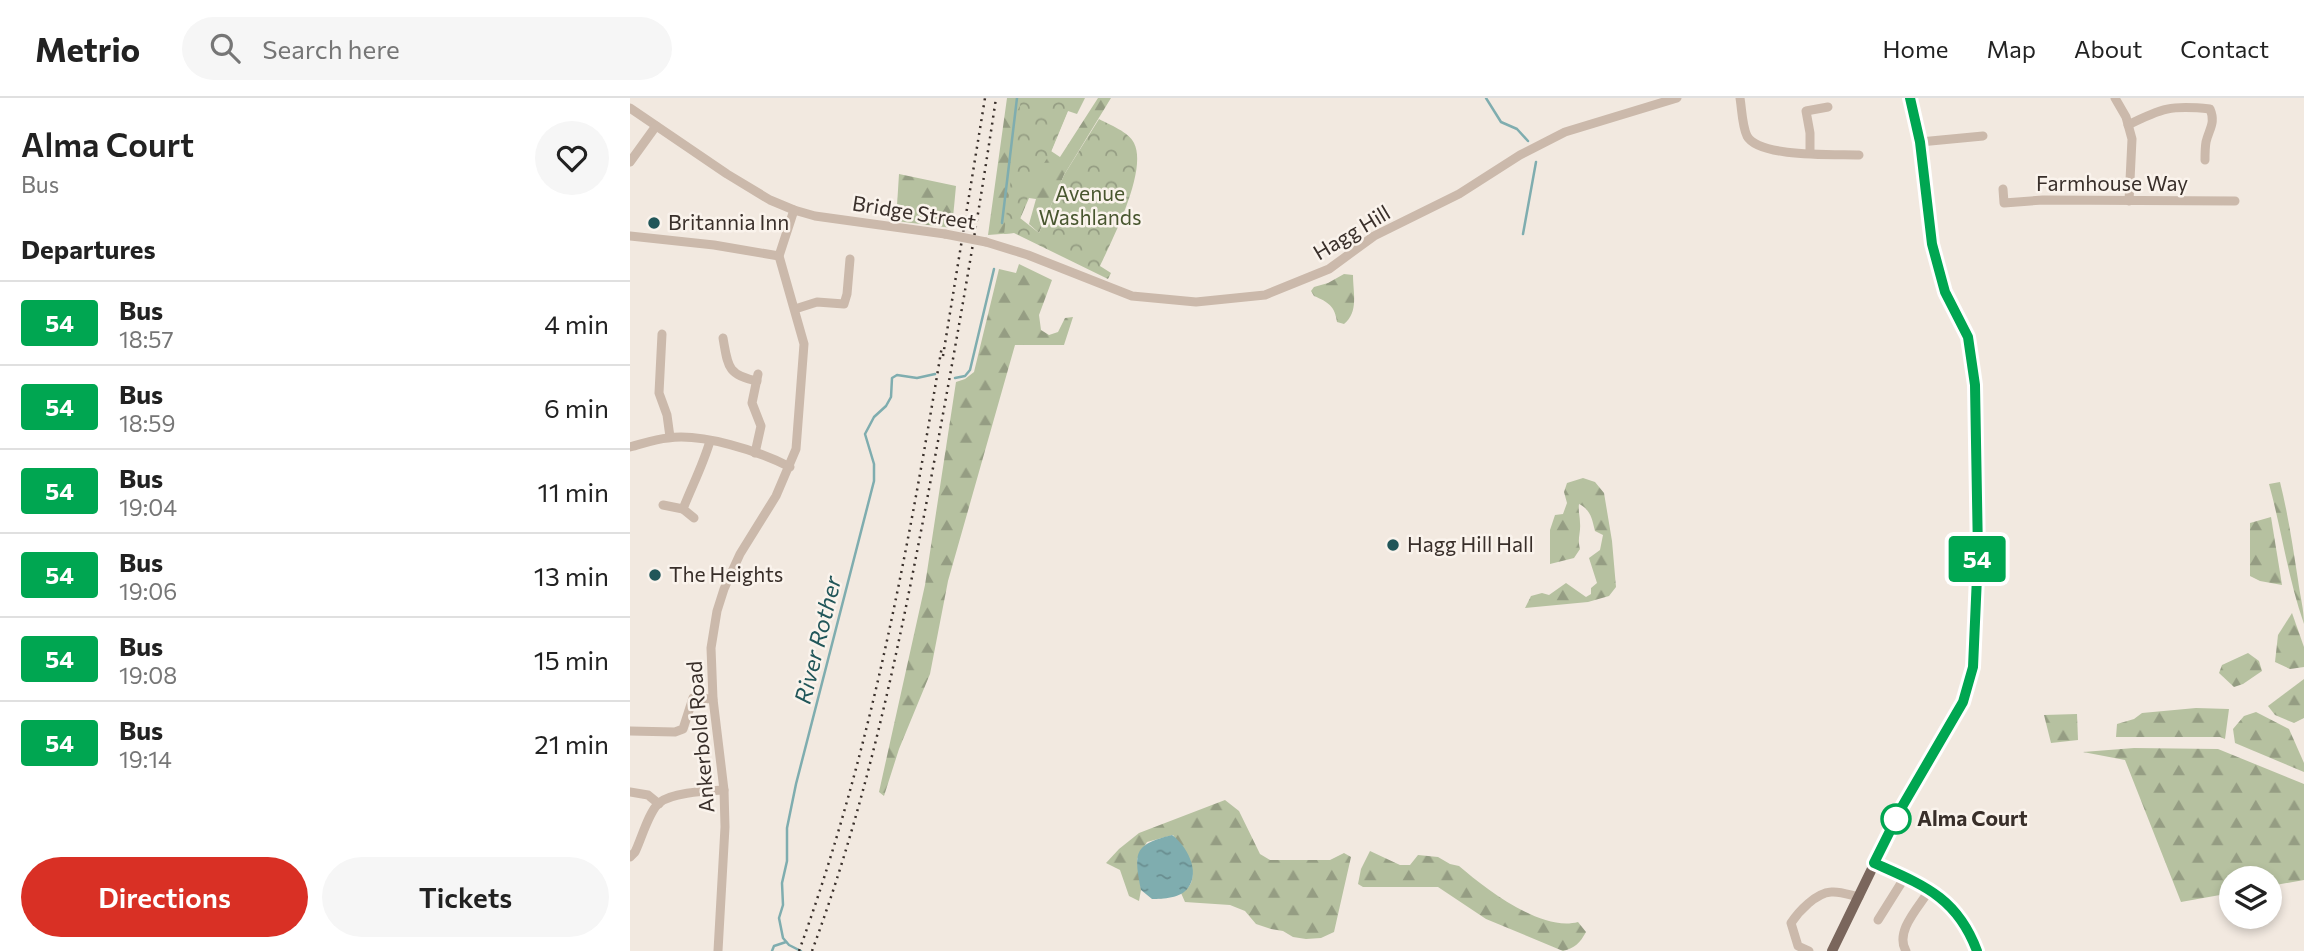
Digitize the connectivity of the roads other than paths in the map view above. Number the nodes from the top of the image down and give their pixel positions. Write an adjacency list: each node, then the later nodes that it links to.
1 (1677, 98): 20 (street, Hagg Hill)
2 (1740, 98): 11 (street)
3 (1910, 98): 10 (main road)
4 (2115, 98): 7 (street)
5 (1828, 107): 11 (street)
6 (630, 108): 8 (street, Bridge Street)
7 (2128, 125): 13 (street); 16 (street)
8 (656, 126): 14 (street); 18 (street, Bridge Street)
9 (1983, 136): 10 (street)
10 (1920, 142): 40 (main road)
11 (1810, 153): 12 (street)
12 (1859, 155)
13 (2204, 160)
14 (630, 162)
15 (2003, 189): 16 (street, Farmhouse Way)
16 (2129, 201): 17 (street, Farmhouse Way)
17 (2235, 201)
18 (794, 210): 20 (street, Bridge Street, bridge); 21 (street)
19 (630, 236): 21 (street)
20 (1028, 255)
21 (779, 256): 23 (street, Ankerbold Road)
22 (850, 259): 23 (street)
23 (795, 309): 30 (street, Ankerbold Road)
24 (662, 334): 26 (street)
25 (723, 338): 29 (street)
26 (670, 437): 27 (street); 28 (street)
27 (710, 442): 29 (street); 32 (street)
28 (630, 447)
29 (755, 453): 30 (street)
30 (790, 467): 34 (street, Ankerbold Road)
31 (663, 505): 32 (street)
32 (683, 509): 33 (street)
33 (694, 518)
34 (713, 699): 35 (street); 36 (street, Ankerbold Road)
35 (630, 731)
36 (724, 790): 38 (street); 45 (street, Ankerbold Road)
37 (630, 792): 38 (street)
38 (659, 804): 39 (street)
39 (630, 857)
40 (1874, 863): 41 (street); 43 (main road)
41 (1905, 877): 42 (street); 44 (street)
42 (1930, 889): 48 (street); 49 (street)
43 (1859, 897): 46 (street); 47 (main road)
44 (1878, 919)
45 (718, 951)
46 (1809, 951)
47 (1832, 951)
48 (1906, 951)
49 (1977, 951)

